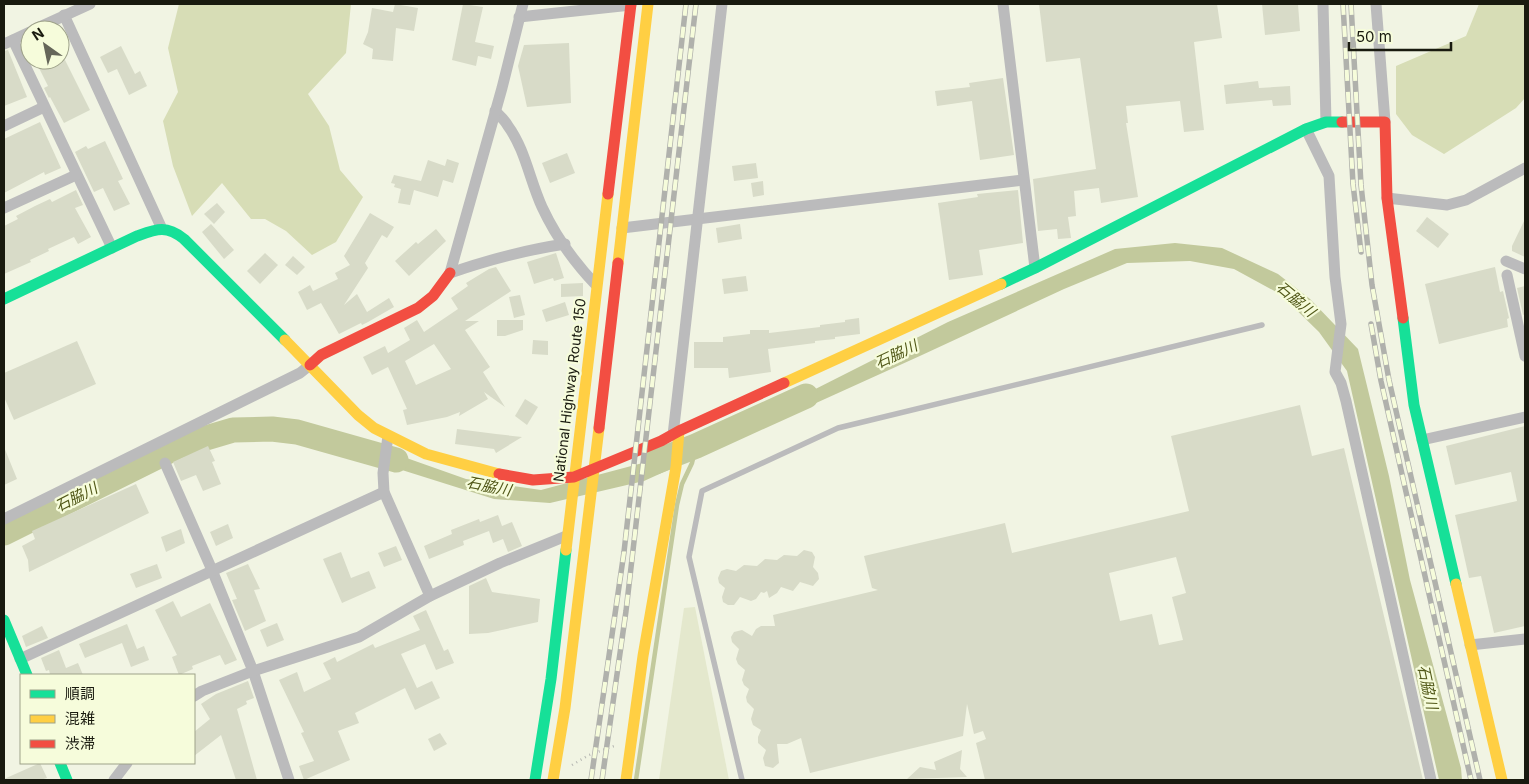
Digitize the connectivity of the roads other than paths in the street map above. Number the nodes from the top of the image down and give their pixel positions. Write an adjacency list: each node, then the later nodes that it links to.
1 (90, 4): 9 (street)
2 (523, 4): 10 (street)
3 (631, 4): 10 (street); 35 (main road, National Highway Route 150)
4 (648, 4): 26 (main road)
5 (722, 4): 25 (street)
6 (1003, 4): 22 (street)
7 (1323, 4): 16 (street)
8 (1376, 4): 17 (street)
9 (64, 15): 11 (street); 27 (street)
10 (520, 17): 15 (street)
11 (54, 20)
12 (20, 36): 13 (street)
13 (8, 42): 14 (street)
14 (44, 107): 18 (street); 21 (street)
15 (495, 111): 28 (street); 33 (street)
16 (1326, 122): 17 (main road); 19 (main road)
17 (1385, 122): 23 (main road)
18 (4, 126)
19 (1306, 129): 31 (main road); 69 (street)
20 (1525, 168): 23 (street)
21 (76, 174): 24 (street); 29 (street)
22 (1023, 180): 25 (street); 31 (street)
23 (1387, 198): 44 (main road)
24 (4, 208)
25 (697, 220): 26 (street); 42 (street)
26 (622, 228): 46 (main road)
27 (162, 229): 29 (main road); 40 (main road)
28 (564, 244): 33 (street); 35 (street)
29 (112, 248): 36 (main road)
30 (1506, 261): 32 (street)
31 (1035, 268): 42 (main road)
32 (1525, 269)
33 (450, 273): 40 (main road)
34 (1506, 275): 38 (street)
35 (596, 285): 47 (main road, National Highway Route 150)
36 (4, 299)
37 (1262, 325): 68 (lane)
38 (1524, 342): 39 (street)
39 (1525, 356)
40 (310, 365): 43 (main road); 49 (street)
41 (1525, 417): 44 (street)
42 (676, 433): 46 (main road); 67 (main road)
43 (388, 436): 47 (main road); 48 (street)
44 (1422, 440): 55 (main road)
45 (165, 463): 51 (street)
46 (594, 471): 47 (main road); 66 (main road)
47 (574, 478): 50 (main road, National Highway Route 150)
48 (384, 492): 51 (street); 52 (street)
49 (4, 519)
50 (566, 536): 52 (street); 65 (main road, National Highway Route 150)
51 (212, 570): 56 (street); 57 (street)
52 (430, 596): 57 (street)
53 (4, 620): 56 (main road)
54 (1525, 639): 55 (street)
55 (1470, 645): 70 (main road)
56 (20, 659): 58 (main road)
57 (253, 671): 59 (street); 64 (street)
58 (27, 674)
59 (195, 695)
60 (60, 764): 62 (main road)
61 (126, 764): 63 (street)
62 (67, 780)
63 (114, 780)
64 (289, 780)
65 (536, 780)
66 (553, 780)
67 (626, 780)
68 (742, 780)
69 (1431, 780)
70 (1502, 780)

